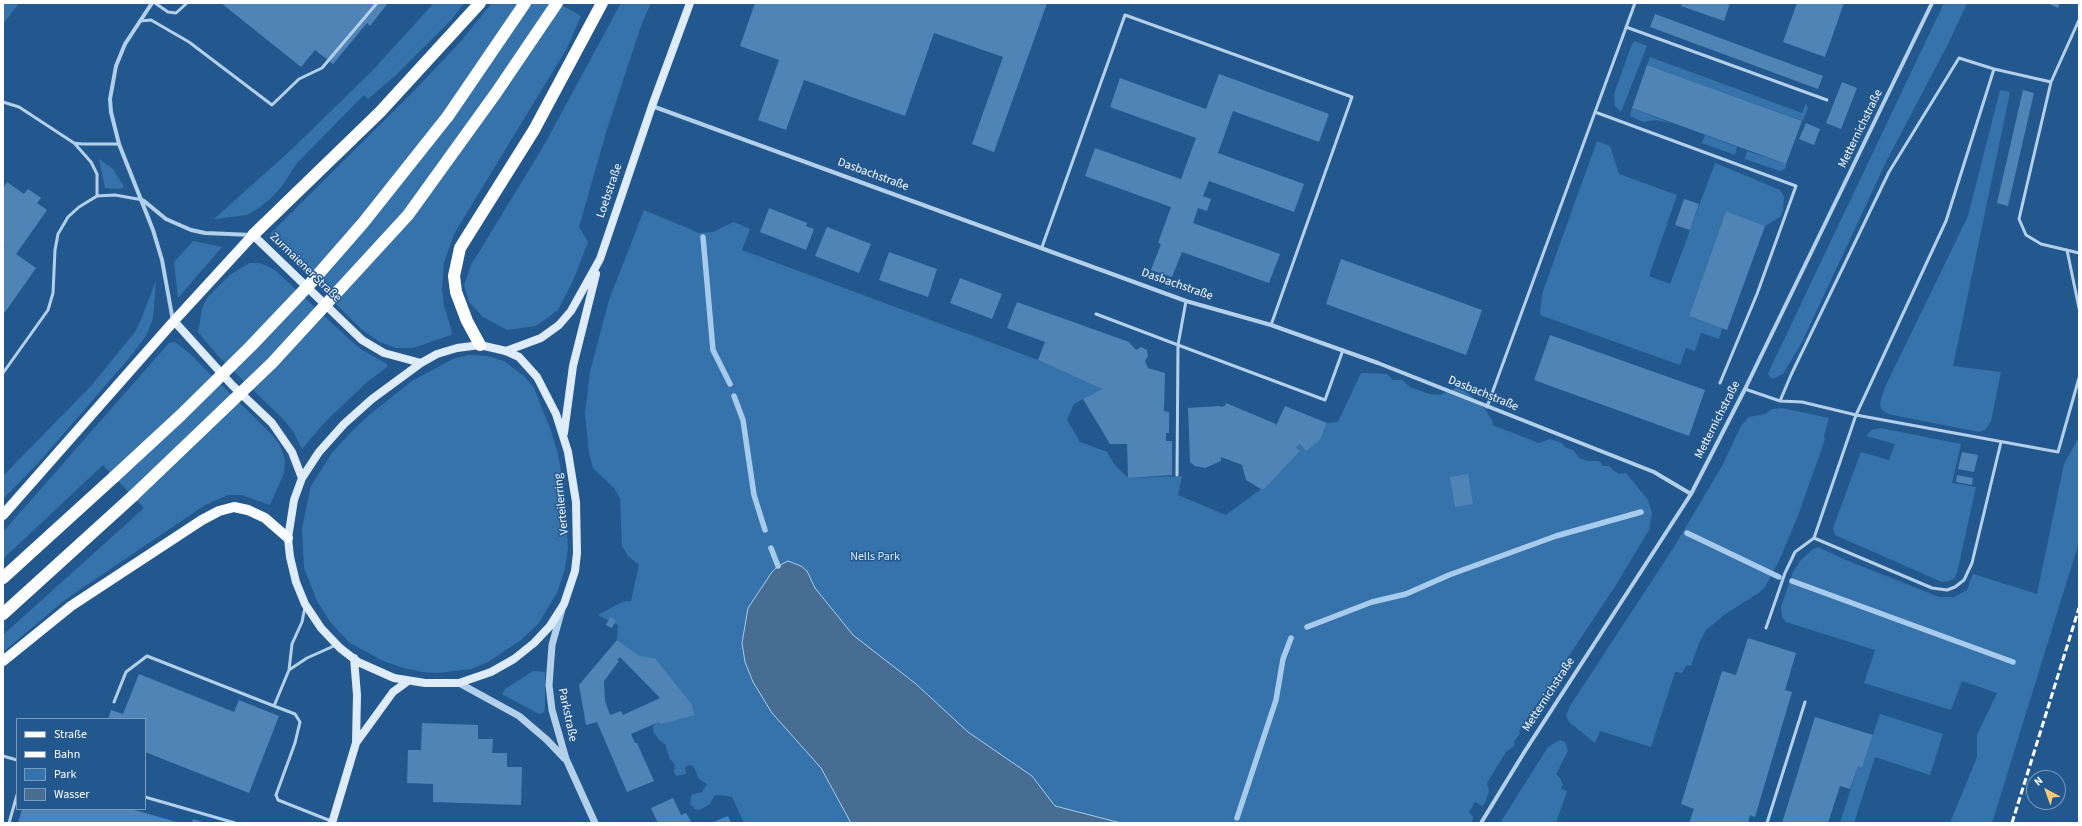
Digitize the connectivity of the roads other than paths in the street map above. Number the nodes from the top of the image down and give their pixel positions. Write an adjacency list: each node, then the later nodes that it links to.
1 (152, 3): 13 (street, Zurmaiener Straße)
2 (155, 3): 3 (lane)
3 (187, 3)
4 (377, 3): 13 (lane)
5 (480, 3): 25 (highway)
6 (525, 3): 55 (highway, bridge)
7 (557, 3): 58 (highway, bridge)
8 (690, 3): 19 (main road, Loebstraße)
9 (1635, 3): 14 (lane)
10 (1932, 3): 43 (street, Metternichstraße)
11 (599, 8): 35 (highway)
12 (2079, 20): 16 (lane)
13 (139, 21): 22 (street, Zurmaiener Straße)
14 (1626, 27): 17 (lane); 20 (lane)
15 (1994, 69): 16 (lane); 44 (lane); 46 (lane)
16 (2051, 82): 27 (lane)
17 (1827, 100)
18 (3, 102): 21 (lane)
19 (652, 106): 26 (street, Dasbachstraße); 29 (main road, Loebstraße)
20 (1595, 112): 42 (lane); 45 (lane)
21 (74, 143): 22 (lane); 23 (lane)
22 (119, 144): 24 (street, Zurmaiener Straße)
23 (97, 196): 24 (lane, Zurmaiener Straße); 40 (lane, Zurmaiener Straße)
24 (143, 200): 25 (street, Zurmaiener Straße); 33 (street, Zurmaiener Straße)
25 (252, 235): 33 (main road); 39 (main road, Zurmaiener Straße)
26 (1042, 247): 30 (street, Dasbachstraße); 34 (lane)
27 (2067, 250): 28 (lane); 31 (lane)
28 (2079, 253)
29 (600, 259): 38 (main road, Loebstraße); 47 (main road)
30 (1186, 300): 34 (street, Dasbachstraße); 36 (lane)
31 (2079, 308)
32 (1096, 314): 36 (lane)
33 (174, 321): 50 (main road); 52 (main road)
34 (1271, 325): 37 (street, Dasbachstraße)
35 (480, 345): 38 (main road, Verteilerring); 39 (main road, Verteilerring)
36 (1178, 345): 37 (lane); 49 (lane)
37 (1343, 350): 45 (street, Dasbachstraße)
38 (506, 351): 47 (main road, Verteilerring)
39 (421, 363): 50 (main road, Verteilerring)
40 (3, 373)
41 (2079, 378): 48 (lane)
42 (1720, 383)
43 (1745, 389): 44 (lane); 51 (street, Metternichstraße)
44 (1780, 401): 46 (lane)
45 (1487, 407): 51 (street, Dasbachstraße)
46 (1856, 415): 48 (lane); 54 (lane)
47 (563, 435): 57 (main road, Verteilerring)
48 (2001, 442): 54 (lane)
49 (1178, 475)
50 (302, 478): 53 (main road, Verteilerring)
51 (1691, 494): 79 (street, Metternichstraße)
52 (3, 515)
53 (288, 538): 56 (main road, Verteilerring); 62 (main road)
54 (1814, 538): 59 (lane)
55 (3, 578)
56 (305, 604): 60 (main road, Verteilerring); 63 (lane)
57 (564, 604): 65 (main road, Verteilerring); 71 (street, Parkstraße)
58 (3, 614)
59 (1766, 628)
60 (336, 645): 61 (main road, Verteilerring); 63 (lane)
61 (354, 658): 64 (main road, Verteilerring); 69 (main road)
62 (3, 661)
63 (289, 670): 68 (lane)
64 (408, 681): 65 (main road, Verteilerring); 69 (main road)
65 (460, 683): 71 (street, Parkstraße)
66 (114, 702): 68 (lane)
67 (1806, 702): 80 (lane)
68 (274, 706): 75 (lane)
69 (356, 743): 75 (main road)
70 (3, 756): 72 (lane)
71 (566, 759): 78 (street, Parkstraße)
72 (16, 760)
73 (146, 797): 77 (lane)
74 (16, 798): 76 (lane)
75 (333, 822)
76 (9, 823)
77 (235, 823)
78 (595, 823)
79 (1481, 823)
80 (1767, 823)

